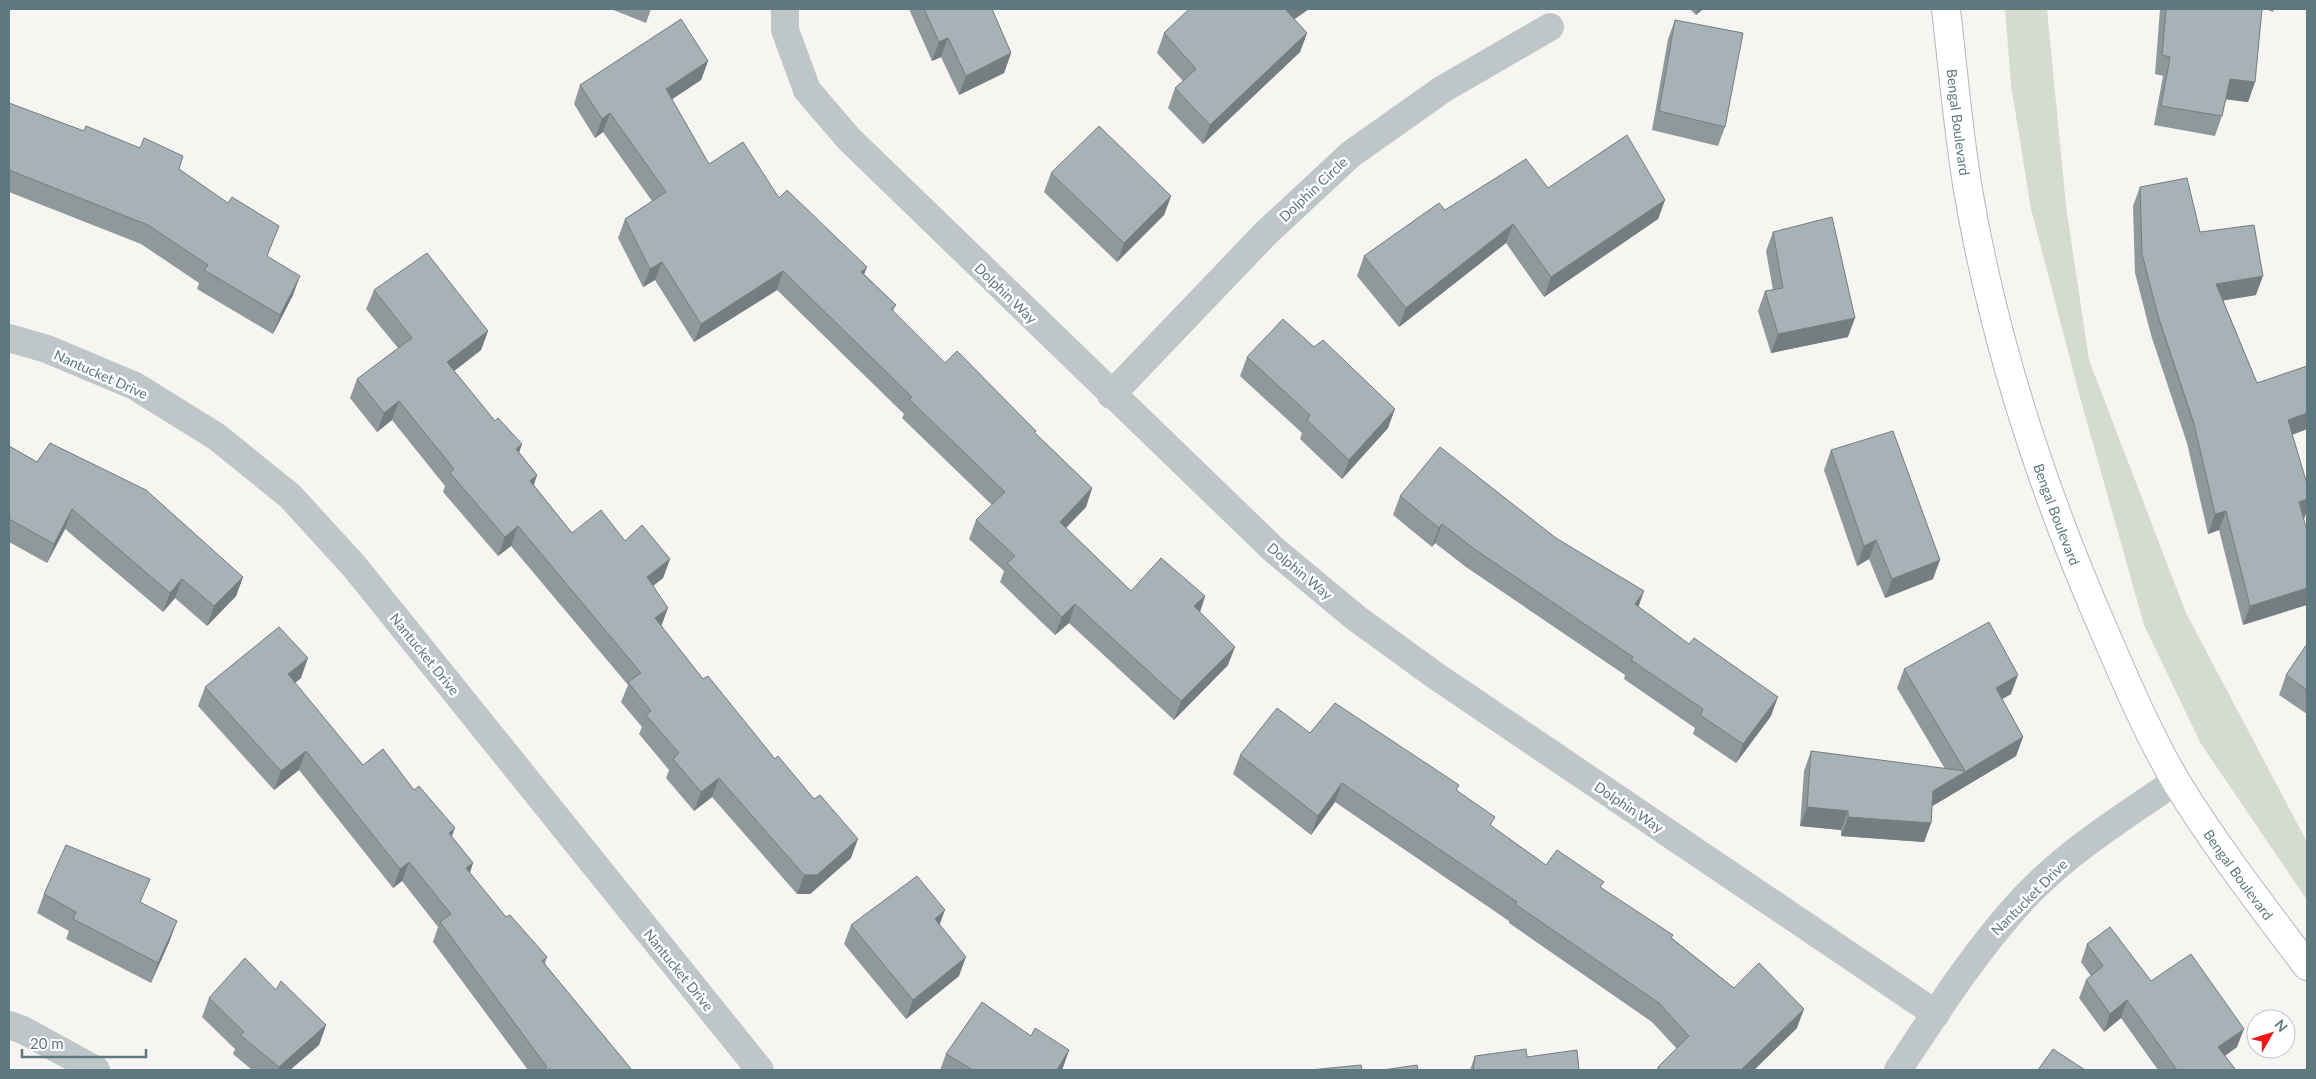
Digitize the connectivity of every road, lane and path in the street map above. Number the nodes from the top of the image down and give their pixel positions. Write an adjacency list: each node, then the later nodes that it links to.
1 (785, 9): 5 (street, Dolphin Way)
2 (1946, 9): 6 (main road, Bengal Boulevard)
3 (1550, 27): 5 (street, Dolphin Circle)
4 (9, 338): 11 (street, Nantucket Drive)
5 (1111, 395): 8 (street, Dolphin Way)
6 (2176, 781): 7 (main road, Bengal Boulevard); 8 (street, Nantucket Drive)
7 (2307, 966)
8 (1936, 1014): 12 (street, Nantucket Drive)
9 (9, 1025): 10 (street)
10 (96, 1070)
11 (760, 1070)
12 (1898, 1070)

